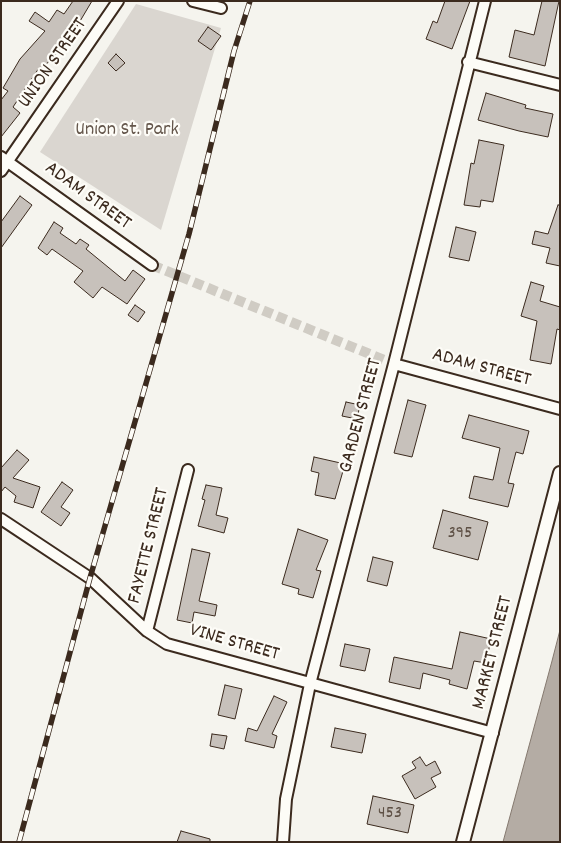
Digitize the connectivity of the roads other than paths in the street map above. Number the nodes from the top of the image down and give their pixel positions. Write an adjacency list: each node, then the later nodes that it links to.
1 (118, 1): 7 (street, UNION STREET)
2 (193, 1): 4 (street)
3 (485, 1): 5 (street, GARDEN STREET)
4 (222, 8)
5 (468, 62): 6 (street); 10 (street, GARDEN STREET)
6 (560, 85)
7 (5, 159): 8 (street, UNION STREET); 9 (street, ADAM STREET)
8 (1, 171)
9 (152, 265)
10 (394, 364): 11 (street, ADAM STREET); 16 (street, GARDEN STREET)
11 (560, 409)
12 (188, 470): 15 (street, FAYETTE STREET)
13 (560, 473): 17 (street, MARKET STREET)
14 (1, 520): 15 (street, VINE STREET)
15 (147, 631): 16 (street, VINE STREET)
16 (310, 684): 17 (street, VINE STREET); 18 (street, GARDEN STREET)
17 (493, 733): 19 (street, MARKET STREET)
18 (283, 842)
19 (463, 842)

